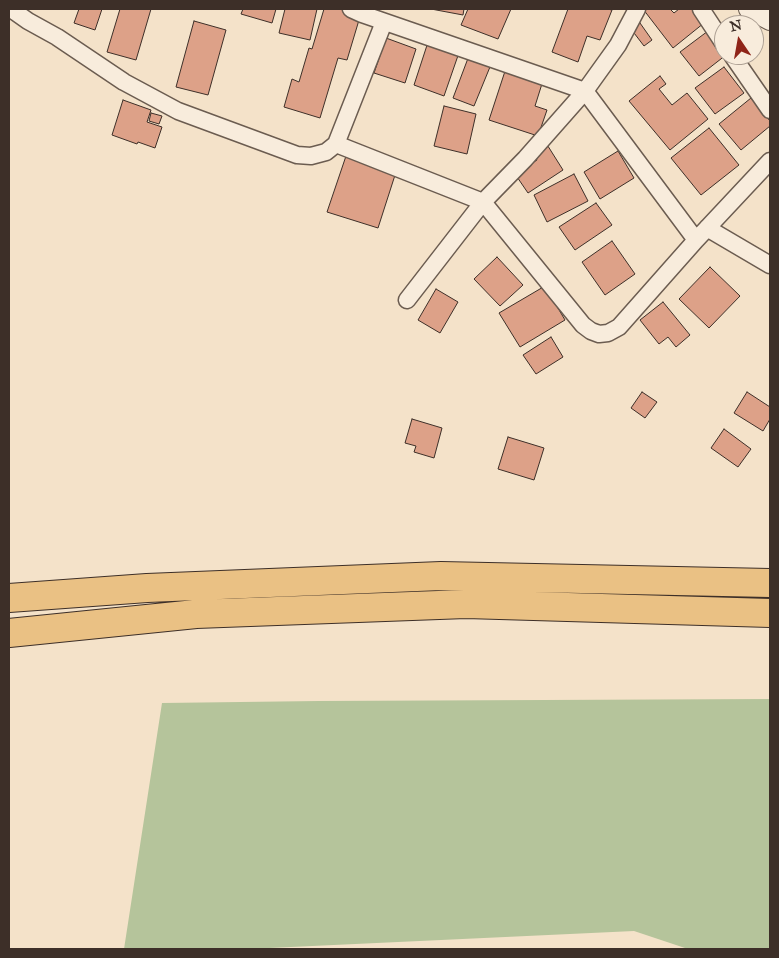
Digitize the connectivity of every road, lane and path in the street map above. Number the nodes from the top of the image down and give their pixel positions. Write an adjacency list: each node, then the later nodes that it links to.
1 (11, 9): 12 (street)
2 (351, 9): 7 (street)
3 (637, 9): 10 (street)
4 (701, 9): 8 (street)
5 (749, 9): 6 (street)
6 (770, 20)
7 (384, 22): 10 (street); 12 (street)
8 (714, 29)
9 (739, 65): 11 (street)
10 (585, 91): 14 (street); 15 (street)
11 (770, 110)
12 (336, 144): 14 (street)
13 (770, 161): 15 (street)
14 (483, 202): 15 (street); 17 (street)
15 (701, 234): 16 (street)
16 (770, 265)
17 (407, 300)
18 (770, 583): 19 (highway)
19 (9, 598)
20 (770, 613): 21 (highway)
21 (9, 633)

